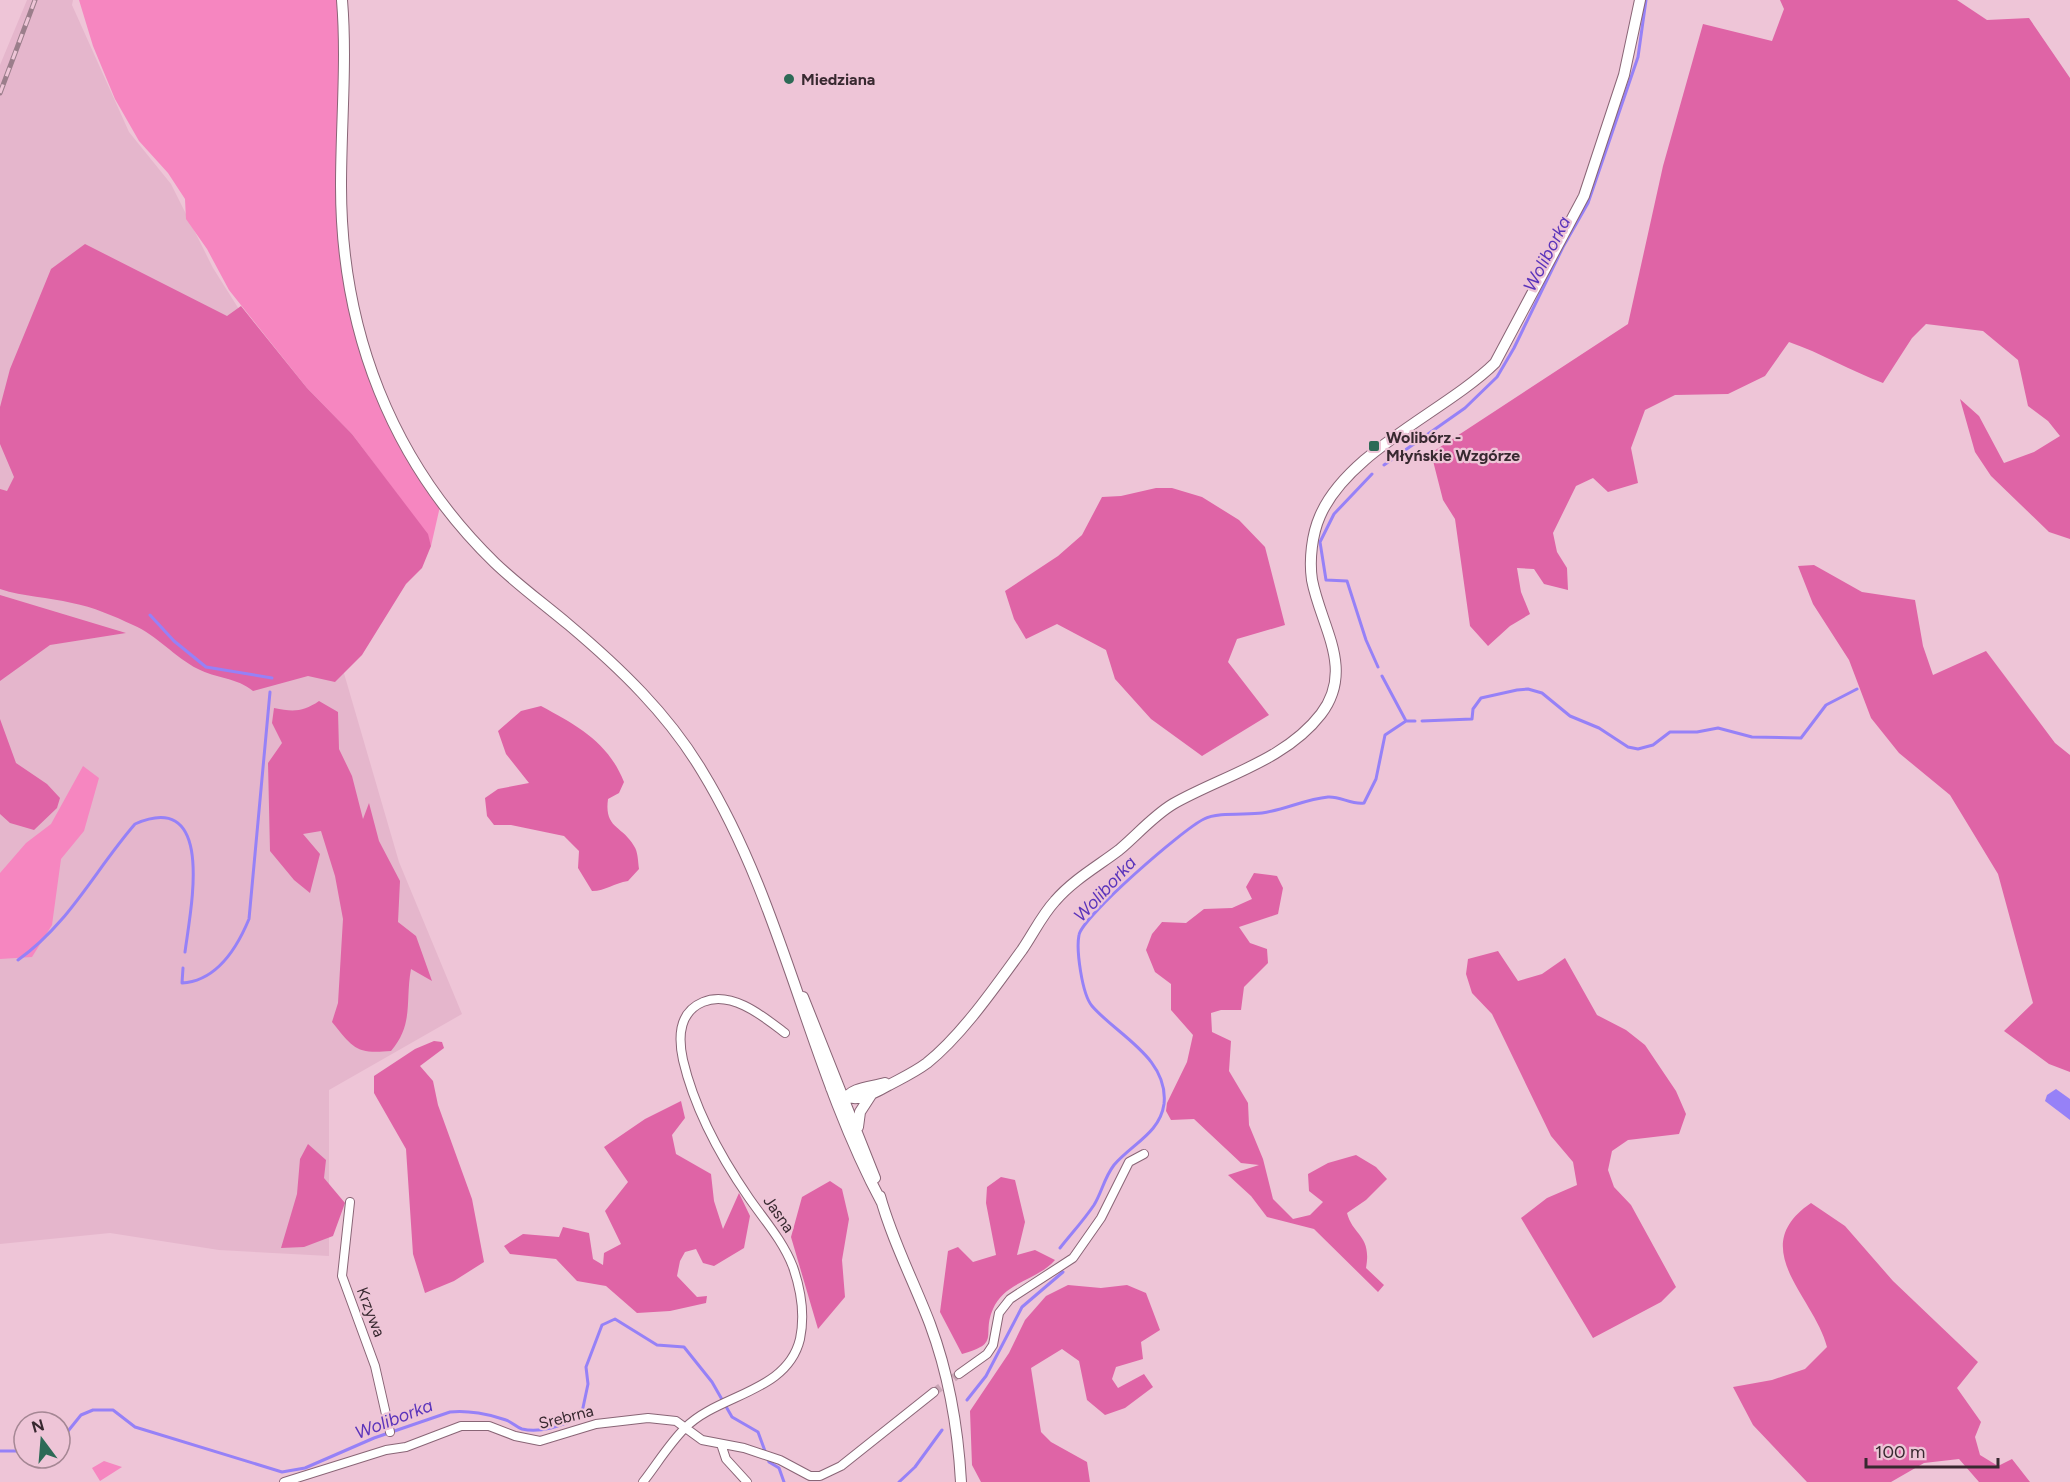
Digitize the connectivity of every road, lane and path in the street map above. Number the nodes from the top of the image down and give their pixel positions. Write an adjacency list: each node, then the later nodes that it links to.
1 (342, 0): 5 (main road)
2 (1640, 0): 4 (main road)
3 (785, 1032): 16 (street, Jasna)
4 (900, 1079): 6 (main road); 7 (main road)
5 (835, 1086): 6 (main road); 8 (main road); 9 (main road)
6 (856, 1090): 8 (main road)
7 (871, 1095): 8 (main road); 10 (main road)
8 (845, 1098): 9 (main road); 10 (main road)
9 (842, 1115): 13 (main road)
10 (858, 1130): 13 (main road)
11 (1144, 1154): 14 (street)
12 (350, 1202): 17 (street, Krzywa)
13 (882, 1203): 22 (main road)
14 (958, 1374)
15 (934, 1392): 18 (street, Srebrna)
16 (685, 1428): 18 (street, Srebrna); 19 (street, Srebrna); 20 (street, Jasna)
17 (390, 1431)
18 (721, 1444): 21 (street)
19 (284, 1482)
20 (643, 1482)
21 (747, 1482)
22 (961, 1482)

